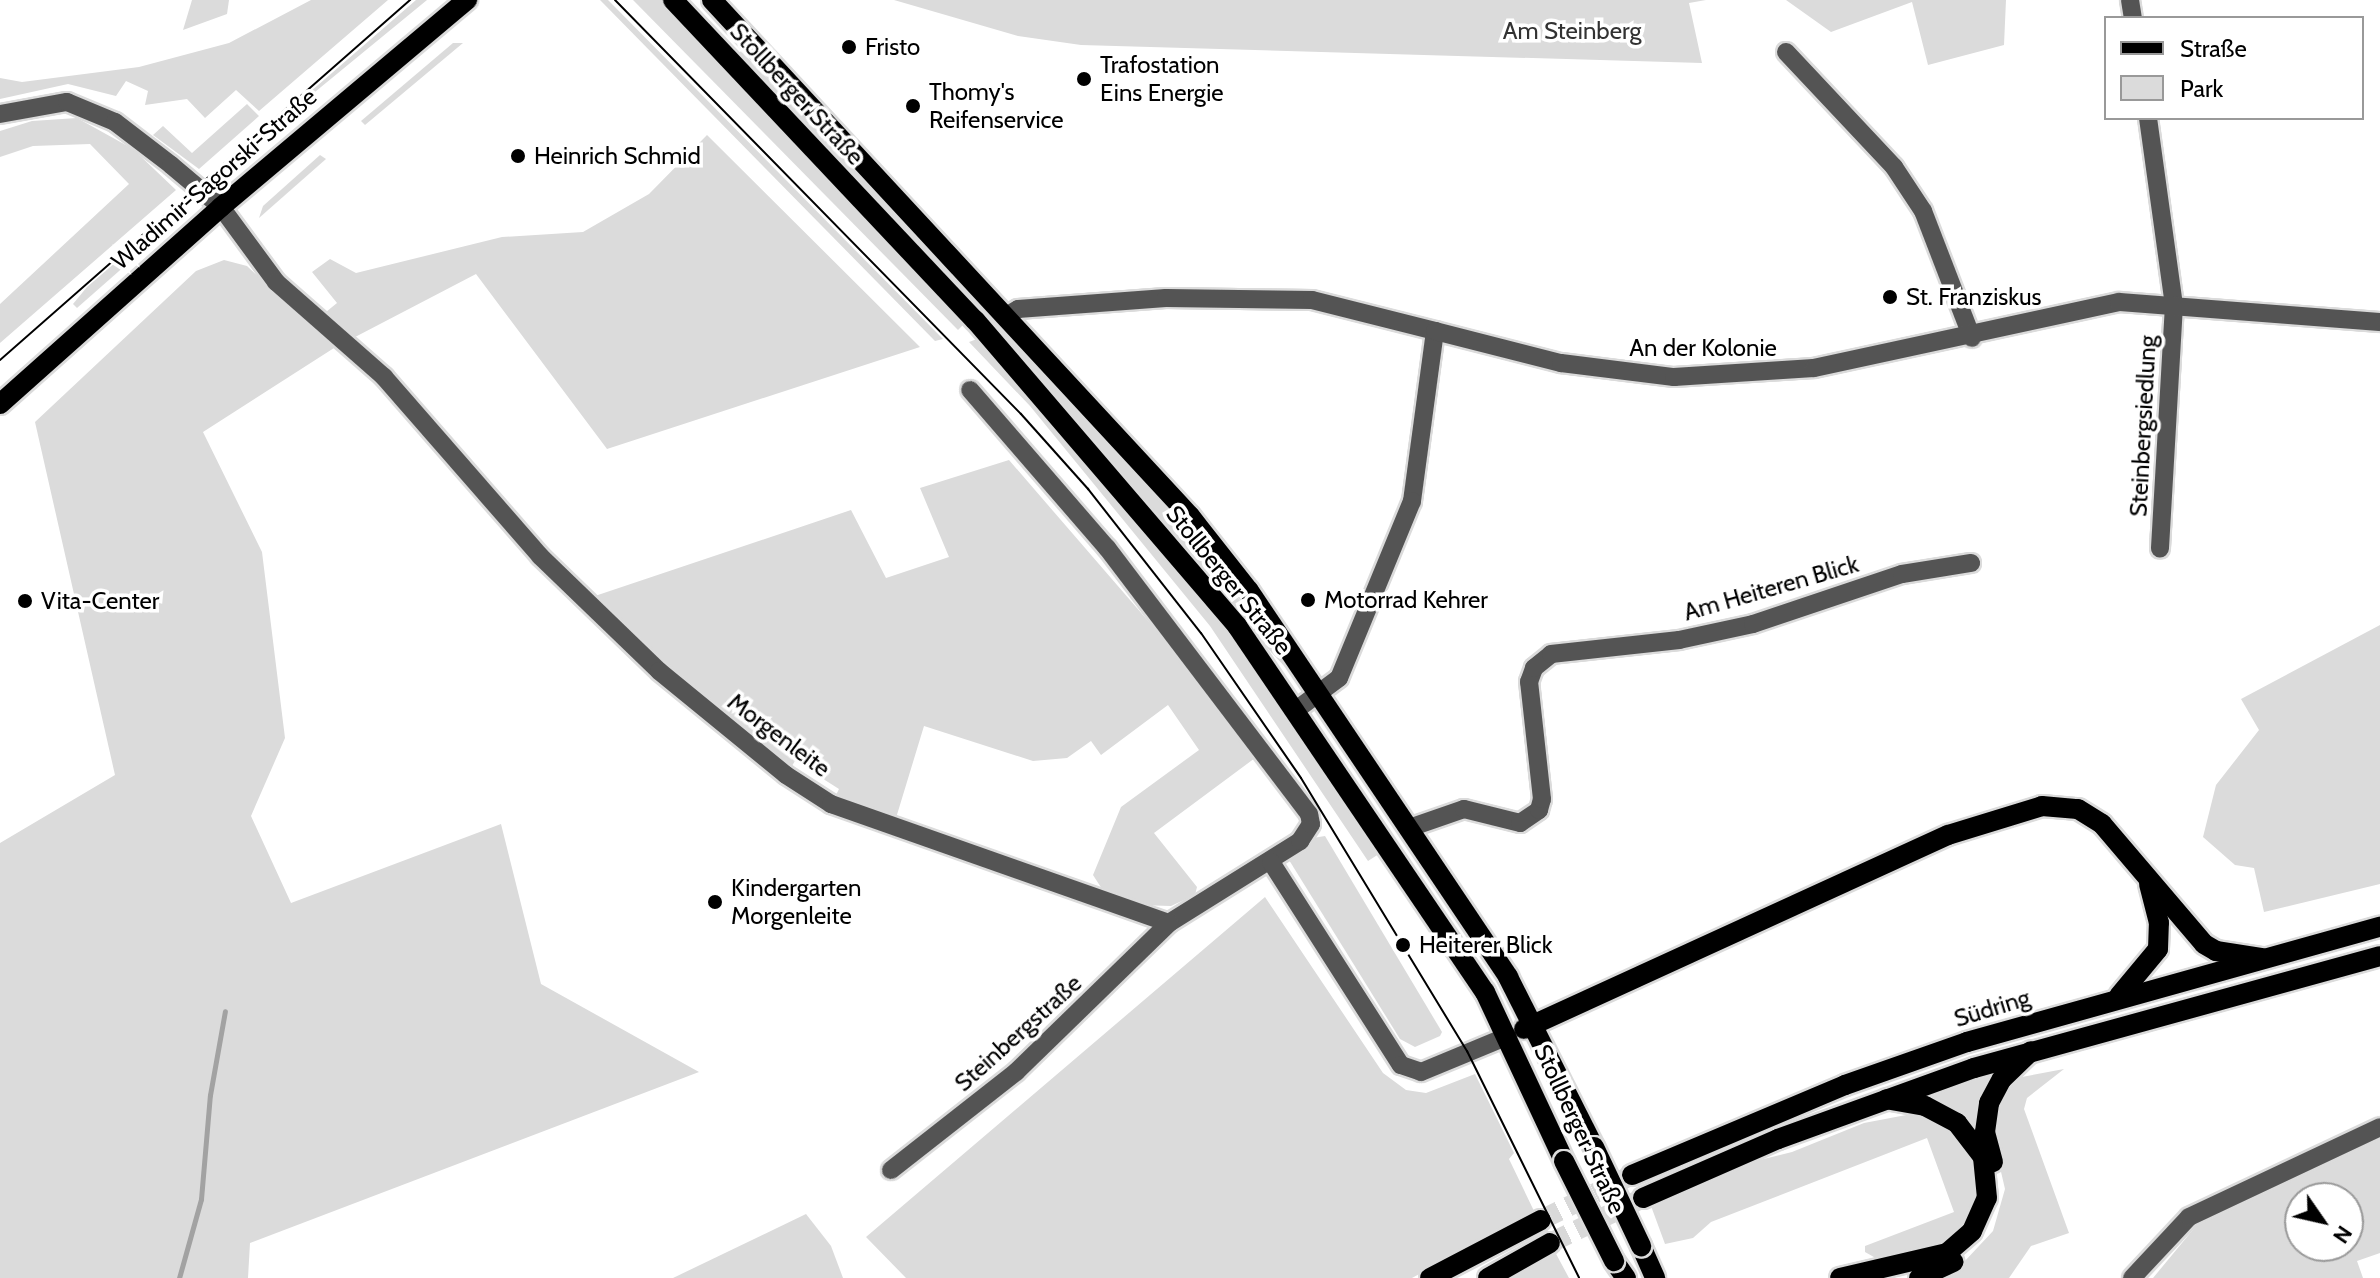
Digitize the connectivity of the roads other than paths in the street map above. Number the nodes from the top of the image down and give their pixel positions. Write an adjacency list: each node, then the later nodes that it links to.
1 (467, 0): 7 (main road, Wladimir-Sagorski-Straße)
2 (673, 0): 18 (main road, Stollberger Straße)
3 (712, 0): 9 (main road, Stollberger Straße)
4 (1786, 52): 12 (street)
5 (0, 114): 7 (street, Morgenleite)
6 (2148, 120): 8 (street, Steinbergsiedlung)
7 (221, 207): 14 (main road, Wladimir-Sagorski-Straße); 22 (street, Morgenleite)
8 (2174, 305): 10 (street, Steinbergsiedlung); 12 (street, Steinbergsiedlung); 15 (street, Steinbergsiedlung)
9 (1006, 316): 11 (street, An der Kolonie); 17 (main road, Stollberger Straße)
10 (2380, 322)
11 (1435, 331): 12 (street, An der Kolonie); 17 (street)
12 (1972, 338)
13 (970, 390): 20 (street)
14 (0, 404)
15 (2160, 549)
16 (1971, 563): 19 (street, Am Heiteren Blick)
17 (1320, 695): 18 (street); 19 (main road, Stollberger Straße)
18 (1296, 710): 28 (main road, Stollberger Straße)
19 (1412, 827): 27 (main road, Stollberger Straße)
20 (1271, 862): 22 (street); 28 (street)
21 (2141, 866): 25 (main road); 26 (main road); 27 (main road)
22 (1169, 923): 32 (street, Steinbergstraße)
23 (2380, 927): 25 (main road, Südring)
24 (2380, 956): 29 (main road)
25 (2262, 958): 26 (main road, Südring)
26 (2117, 997): 33 (main road, Südring)
27 (1535, 1024): 28 (main road); 37 (main road, Stollberger Straße, bridge)
28 (1508, 1036): 38 (main road, Stollberger Straße, bridge)
29 (2034, 1049): 30 (main road); 44 (main road)
30 (1883, 1099): 34 (main road); 43 (main road)
31 (2380, 1127): 45 (street)
32 (891, 1170)
33 (1632, 1175)
34 (1643, 1198)
35 (1541, 1220): 39 (main road)
36 (1550, 1243): 40 (main road)
37 (1644, 1251): 41 (main road, Stollberger Straße); 42 (main road)
38 (1623, 1274)
39 (1430, 1278)
40 (1488, 1278)
41 (1655, 1278)
42 (1666, 1278)
43 (1840, 1278)
44 (1919, 1278)
45 (2132, 1278)

